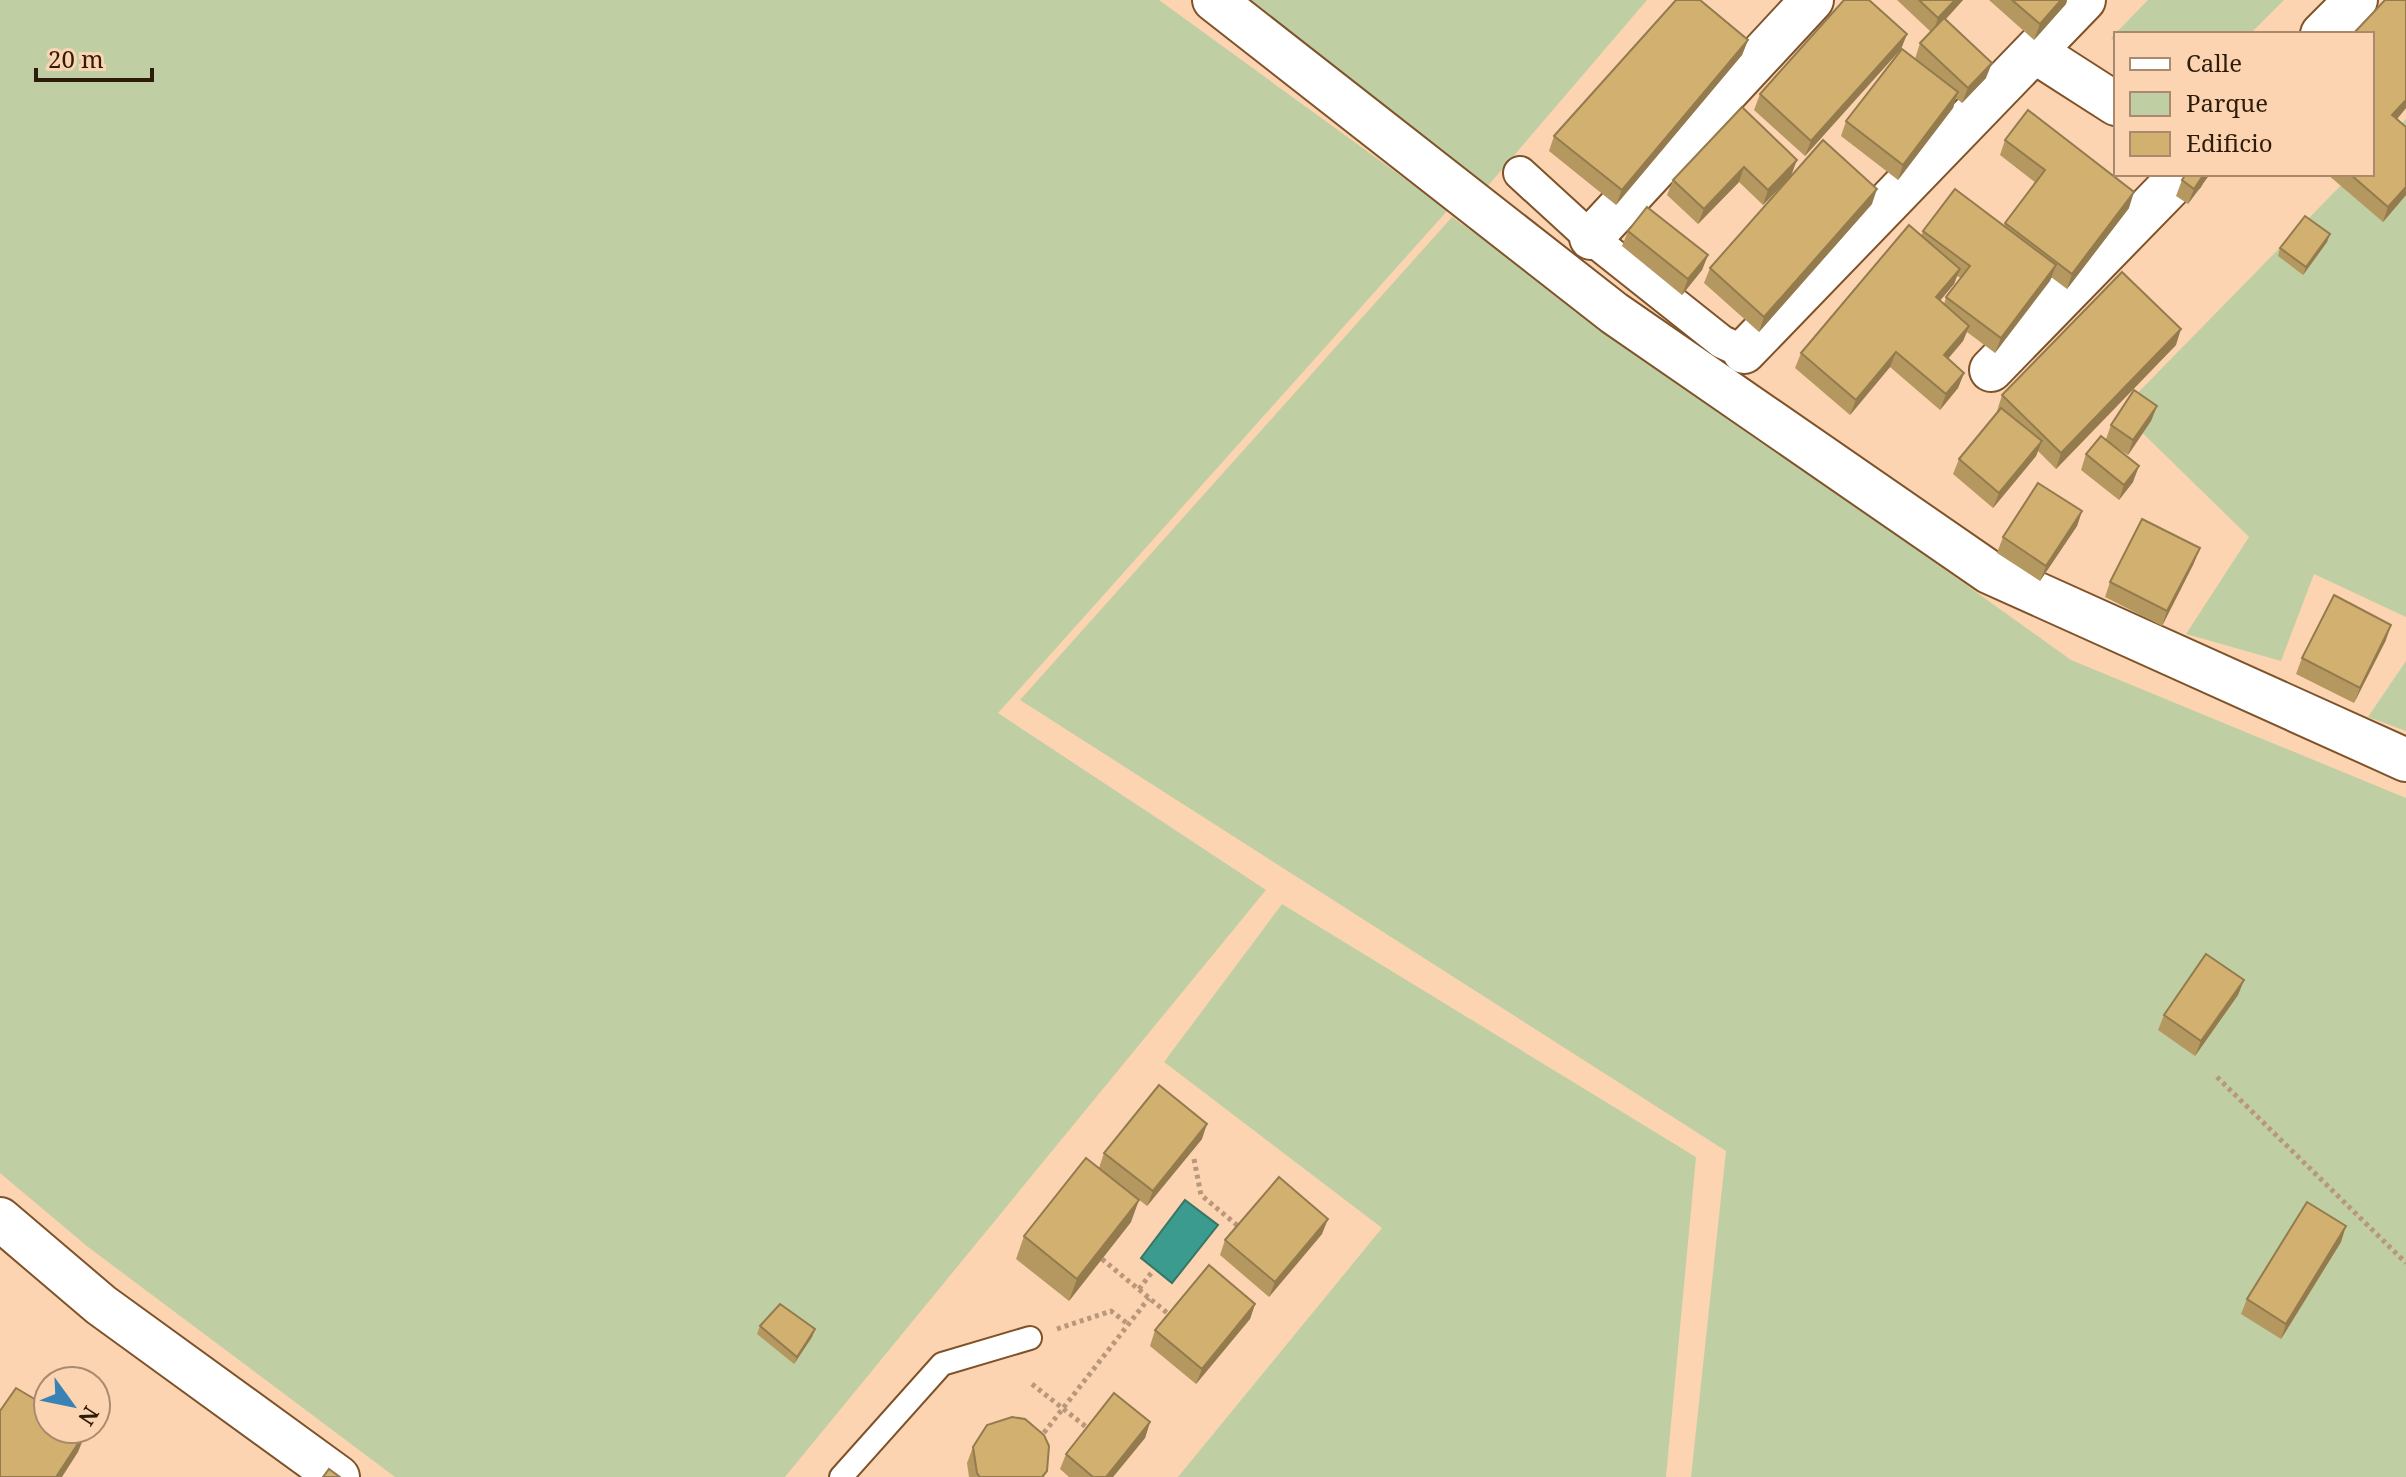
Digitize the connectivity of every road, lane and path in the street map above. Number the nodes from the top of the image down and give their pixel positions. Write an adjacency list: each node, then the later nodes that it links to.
1 (1214, 0): 13 (street)
2 (1812, 0): 10 (street)
3 (2084, 0): 6 (street)
4 (2356, 0): 5 (street)
5 (2324, 32)
6 (2035, 52): 7 (street); 11 (street)
7 (2114, 103)
8 (1520, 173): 10 (street)
9 (2180, 176): 12 (street)
10 (1591, 238): 11 (street)
11 (1744, 352)
12 (1991, 370)
13 (2406, 760)
14 (2217, 1077): 19 (path)
15 (1194, 1159): 17 (path)
16 (0, 1219): 30 (street)
17 (1238, 1226)
18 (1102, 1259): 21 (path)
19 (2406, 1263)
20 (1152, 1272): 21 (path)
21 (1139, 1289): 22 (path)
22 (1149, 1298): 23 (path); 24 (path)
23 (1173, 1318)
24 (1128, 1324): 25 (path); 27 (path)
25 (1030, 1338): 31 (lane)
26 (1032, 1384): 27 (path)
27 (1063, 1409): 28 (path); 29 (path)
28 (1091, 1431)
29 (1034, 1446)
30 (338, 1477)
31 (841, 1477)

